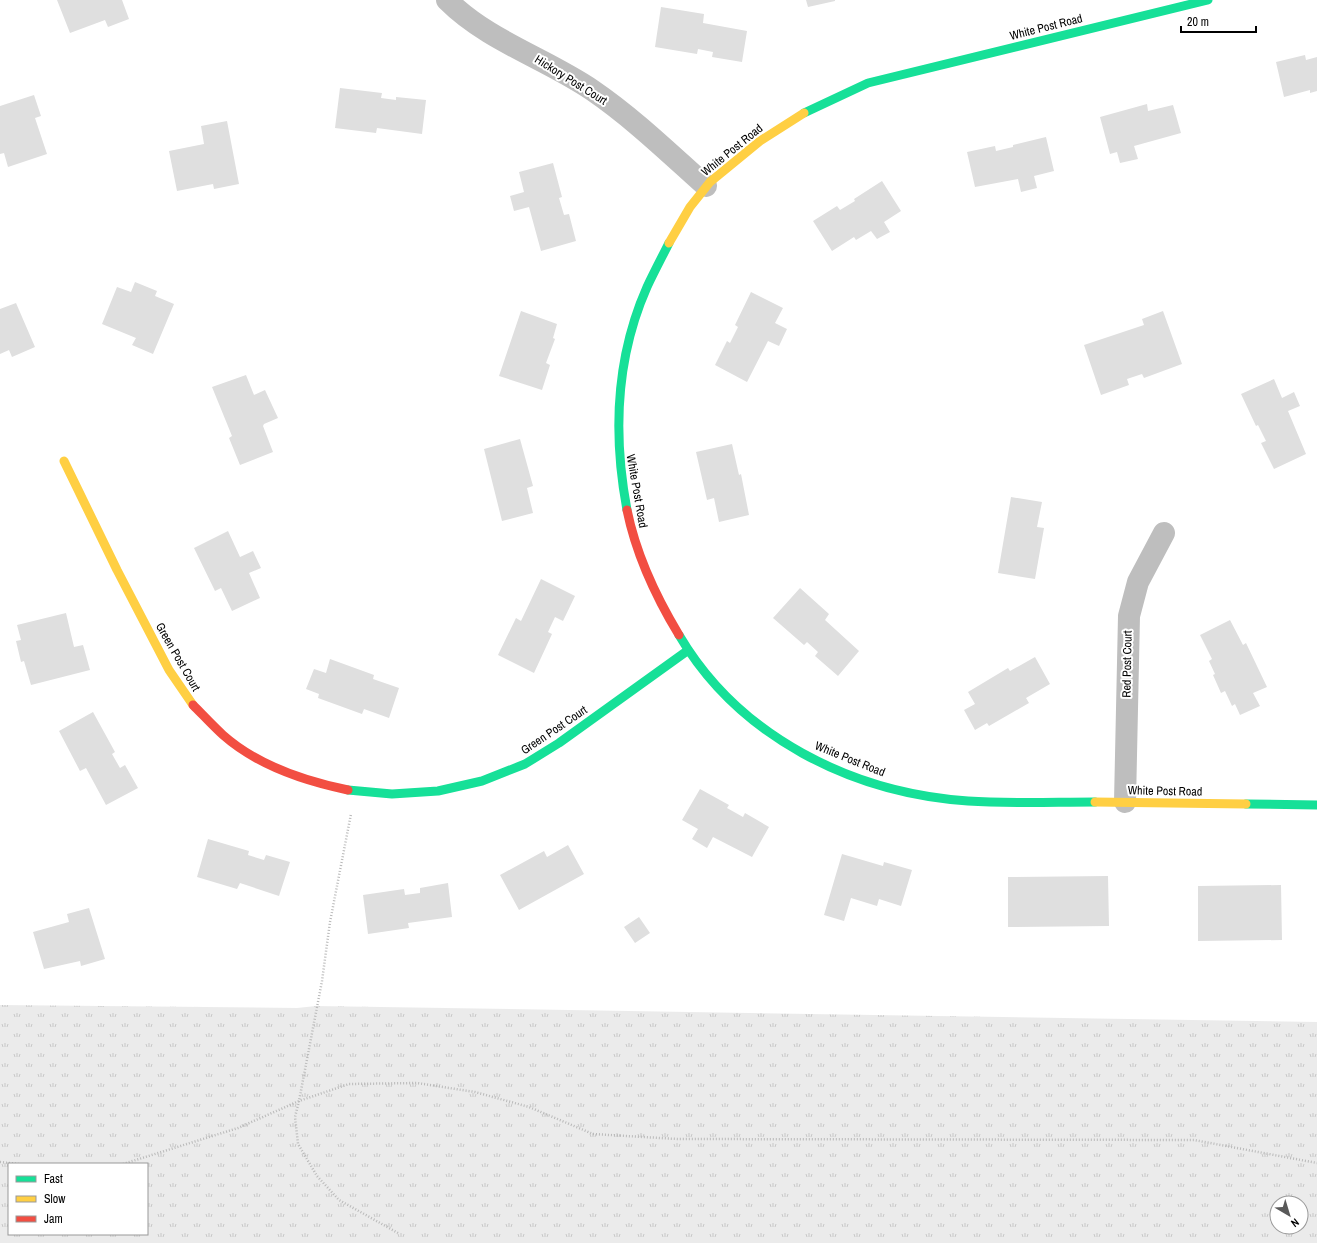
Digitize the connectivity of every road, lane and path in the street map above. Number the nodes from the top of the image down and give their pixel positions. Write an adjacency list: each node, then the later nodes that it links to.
1 (447, 0): 3 (street, Hickory Post Court)
2 (1208, 0): 3 (street, White Post Road)
3 (706, 186): 6 (street, White Post Road)
4 (64, 462): 7 (street, Green Post Court)
5 (1164, 533): 8 (street, Red Post Court)
6 (687, 651): 7 (street, Green Post Court); 8 (street, White Post Road)
7 (360, 792): 10 (path)
8 (1125, 802): 9 (street, White Post Road)
9 (1317, 805)
10 (300, 1101): 11 (path); 12 (path); 13 (path)
11 (1317, 1162)
12 (126, 1163)
13 (398, 1233)

